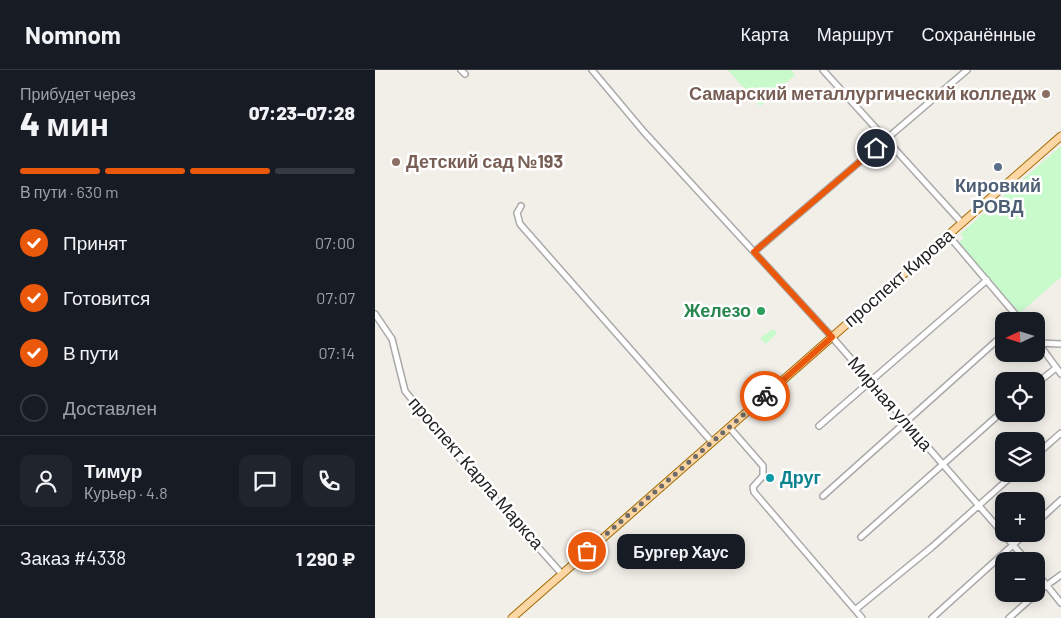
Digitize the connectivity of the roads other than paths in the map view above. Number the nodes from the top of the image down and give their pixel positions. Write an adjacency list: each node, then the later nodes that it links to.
1 (592, 70): 9 (street, Мирная улица)
2 (823, 70): 5 (street)
3 (967, 70): 5 (street)
4 (1061, 136): 7 (main road, проспект Кирова)
5 (886, 140): 7 (street); 9 (street)
6 (521, 206): 27 (street)
7 (962, 223): 8 (main road, проспект Кирова)
8 (948, 235): 10 (street); 13 (main road, проспект Кирова)
9 (754, 252): 13 (street, Мирная улица)
10 (987, 280): 11 (street); 21 (street)
11 (1012, 312)
12 (375, 314): 39 (street, проспект Карла Маркса)
13 (832, 337): 21 (street, Мирная улица); 25 (main road, проспект Кирова)
14 (995, 342): 23 (street)
15 (1045, 343): 16 (street)
16 (1061, 344)
17 (1045, 353): 18 (street)
18 (1056, 368): 19 (street); 20 (street)
19 (1061, 374)
20 (1045, 377)
21 (869, 381): 23 (street, Мирная улица); 24 (street)
22 (995, 418): 29 (street)
23 (905, 423): 29 (street, Мирная улица); 31 (street)
24 (819, 426)
25 (729, 427): 27 (main road, проспект Кирова); 44 (street)
26 (1061, 432): 28 (street)
27 (712, 442): 39 (main road, проспект Кирова)
28 (1045, 447)
29 (943, 465): 33 (street, Мирная улица); 35 (street)
30 (1004, 482): 33 (street)
31 (823, 496)
32 (1061, 500): 34 (street)
33 (977, 505): 37 (street, Мирная улица); 44 (street)
34 (1045, 515)
35 (861, 537)
36 (1016, 542): 37 (street)
37 (1012, 546): 38 (street, Мирная улица); 47 (street)
38 (1018, 552)
39 (561, 574): 45 (main road, проспект Кирова)
40 (1061, 576): 41 (street)
41 (1045, 585): 43 (street)
42 (1026, 602): 48 (street)
43 (1061, 603)
44 (855, 610): 46 (street)
45 (512, 618)
46 (862, 618)
47 (932, 618)
48 (1009, 618)

